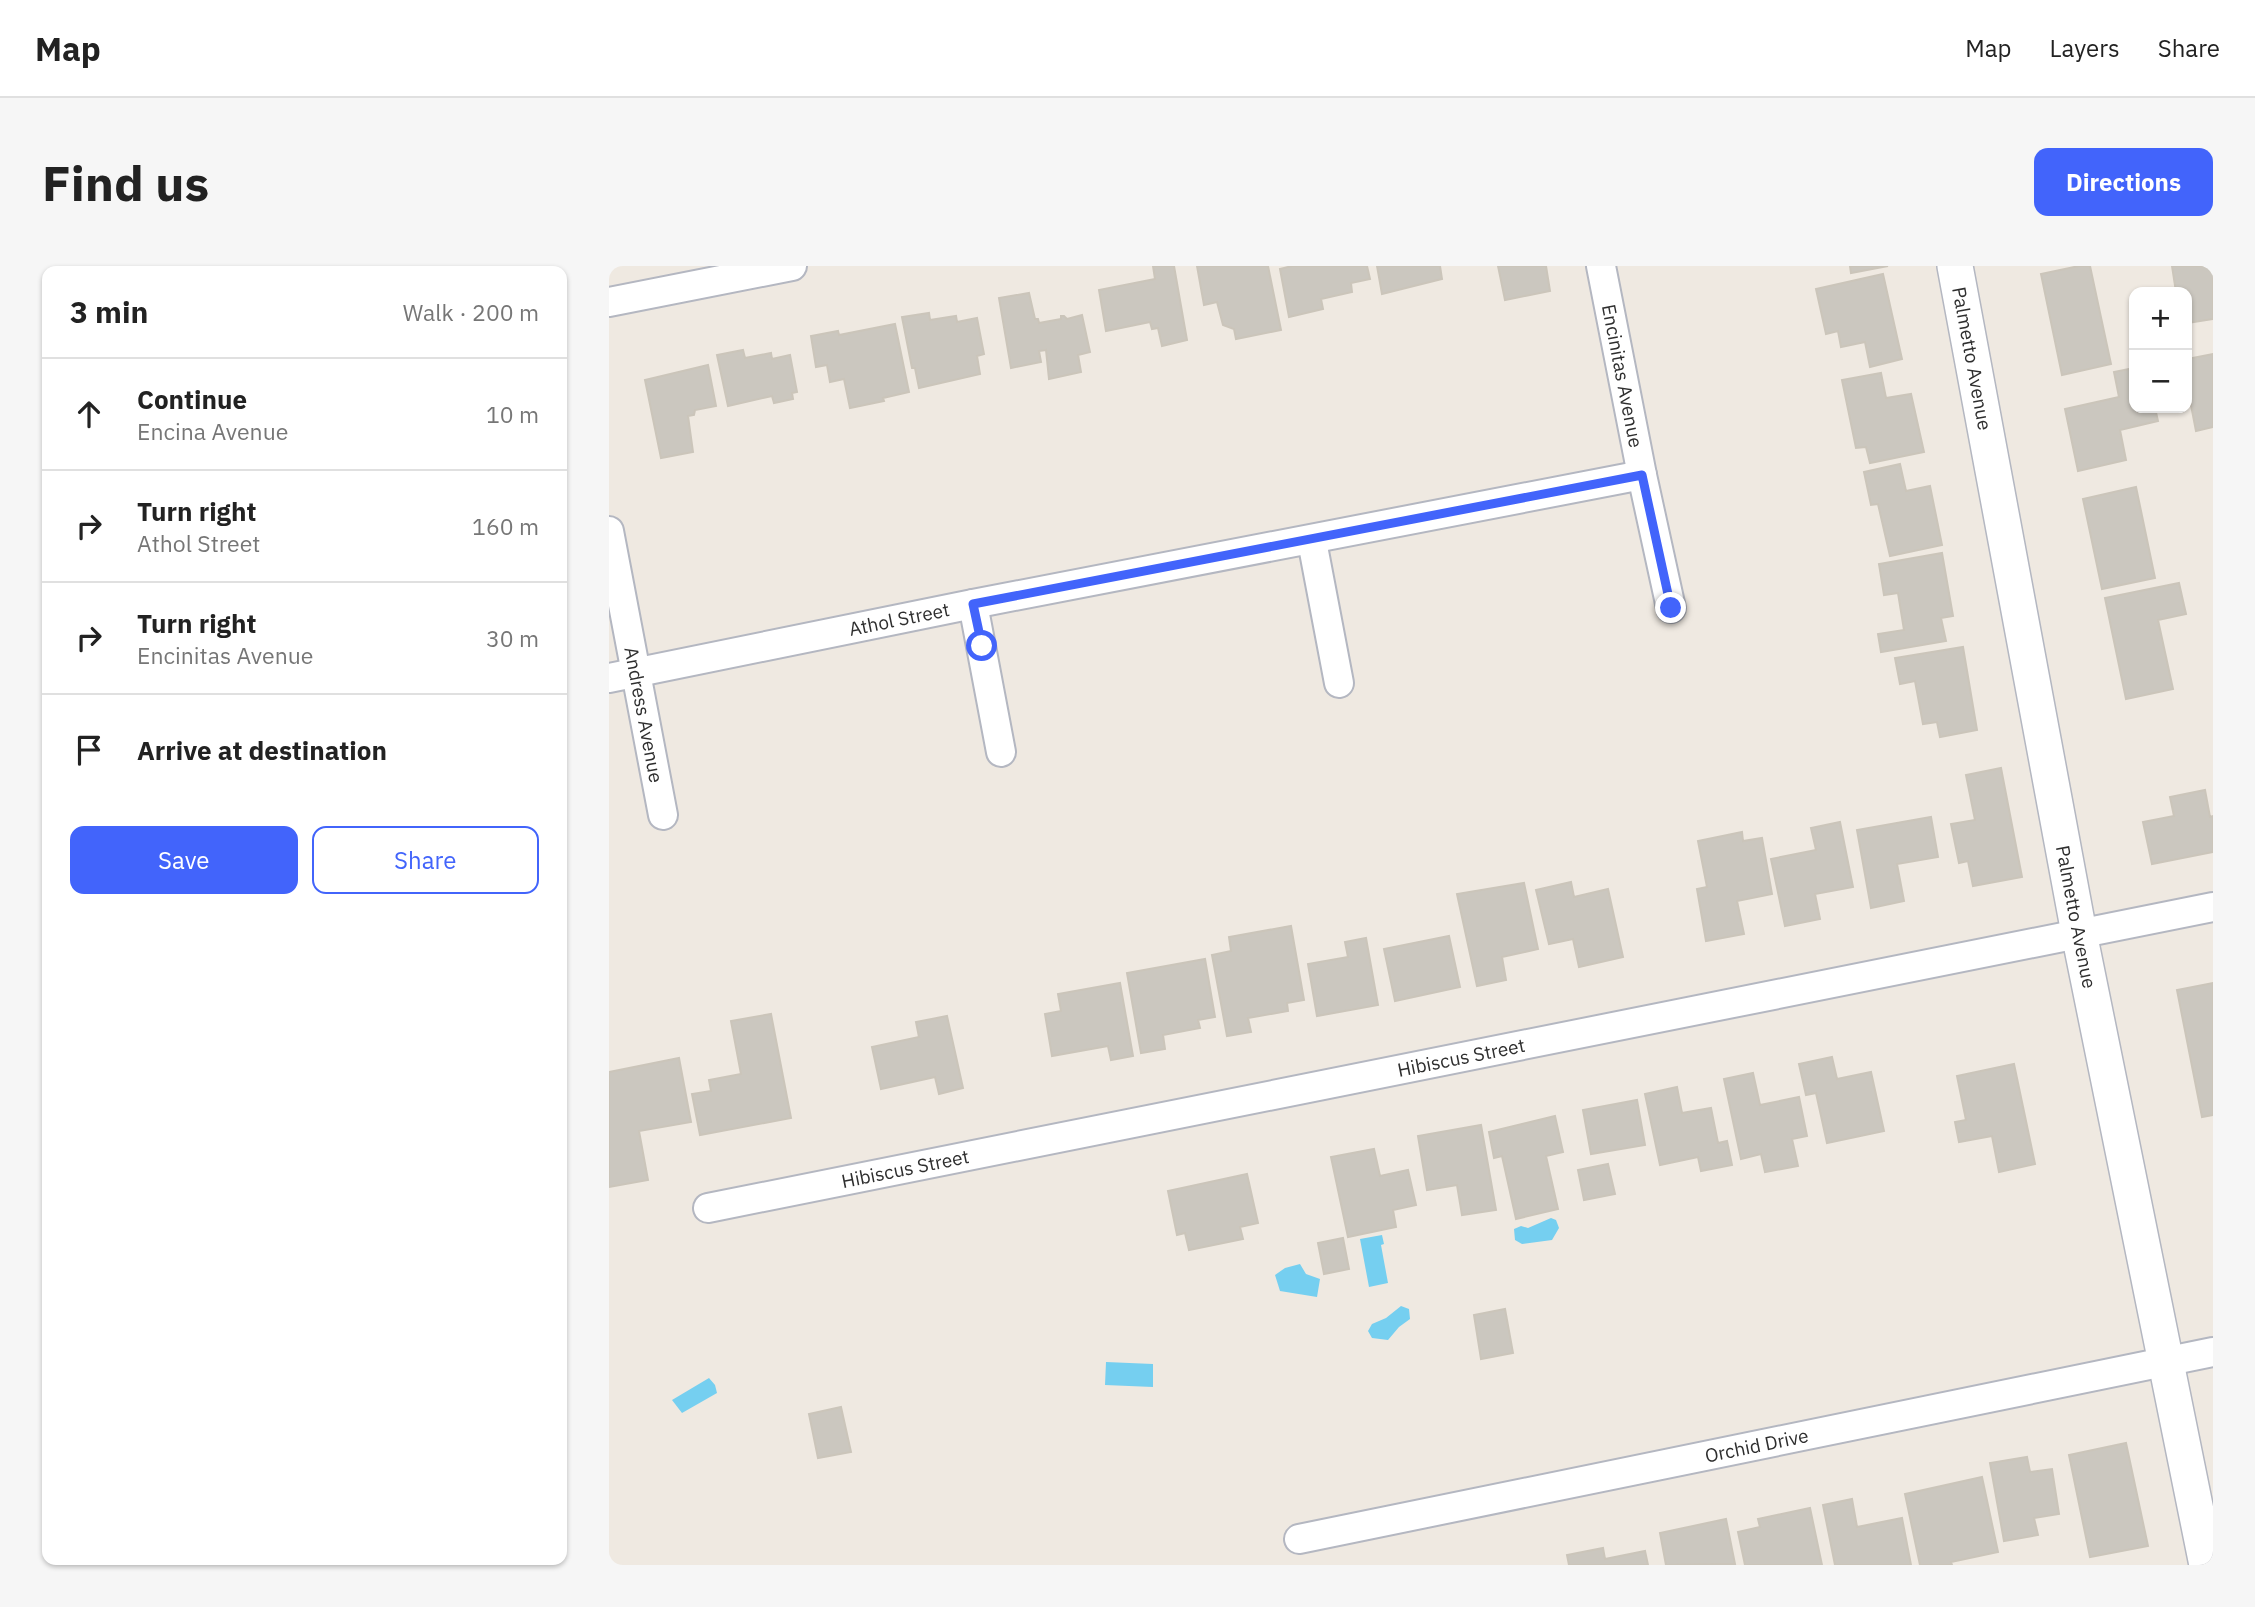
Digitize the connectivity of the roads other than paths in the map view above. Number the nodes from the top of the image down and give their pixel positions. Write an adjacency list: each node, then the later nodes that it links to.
1 (792, 266): 4 (street)
2 (1601, 266): 5 (street, Encinitas Avenue)
3 (1955, 266): 15 (street, Palmetto Avenue)
4 (609, 302)
5 (1642, 475): 7 (street, Athol Street); 9 (street, Encinitas Avenue)
6 (609, 531): 10 (street, Andress Avenue)
7 (1312, 541): 8 (street, Athol Street); 11 (street)
8 (973, 604): 10 (street, Athol Street); 12 (street)
9 (1671, 608)
10 (622, 675): 13 (street, Andress Avenue)
11 (1339, 683)
12 (1001, 752)
13 (663, 815)
14 (2213, 907): 15 (street, Hibiscus Street)
15 (2079, 933): 16 (street, Hibiscus Street); 18 (street, Palmetto Avenue)
16 (708, 1208)
17 (2213, 1352): 18 (street, Orchid Drive)
18 (2167, 1361): 19 (street, Orchid Drive); 20 (street, Palmetto Avenue)
19 (1299, 1539)
20 (2207, 1565)

